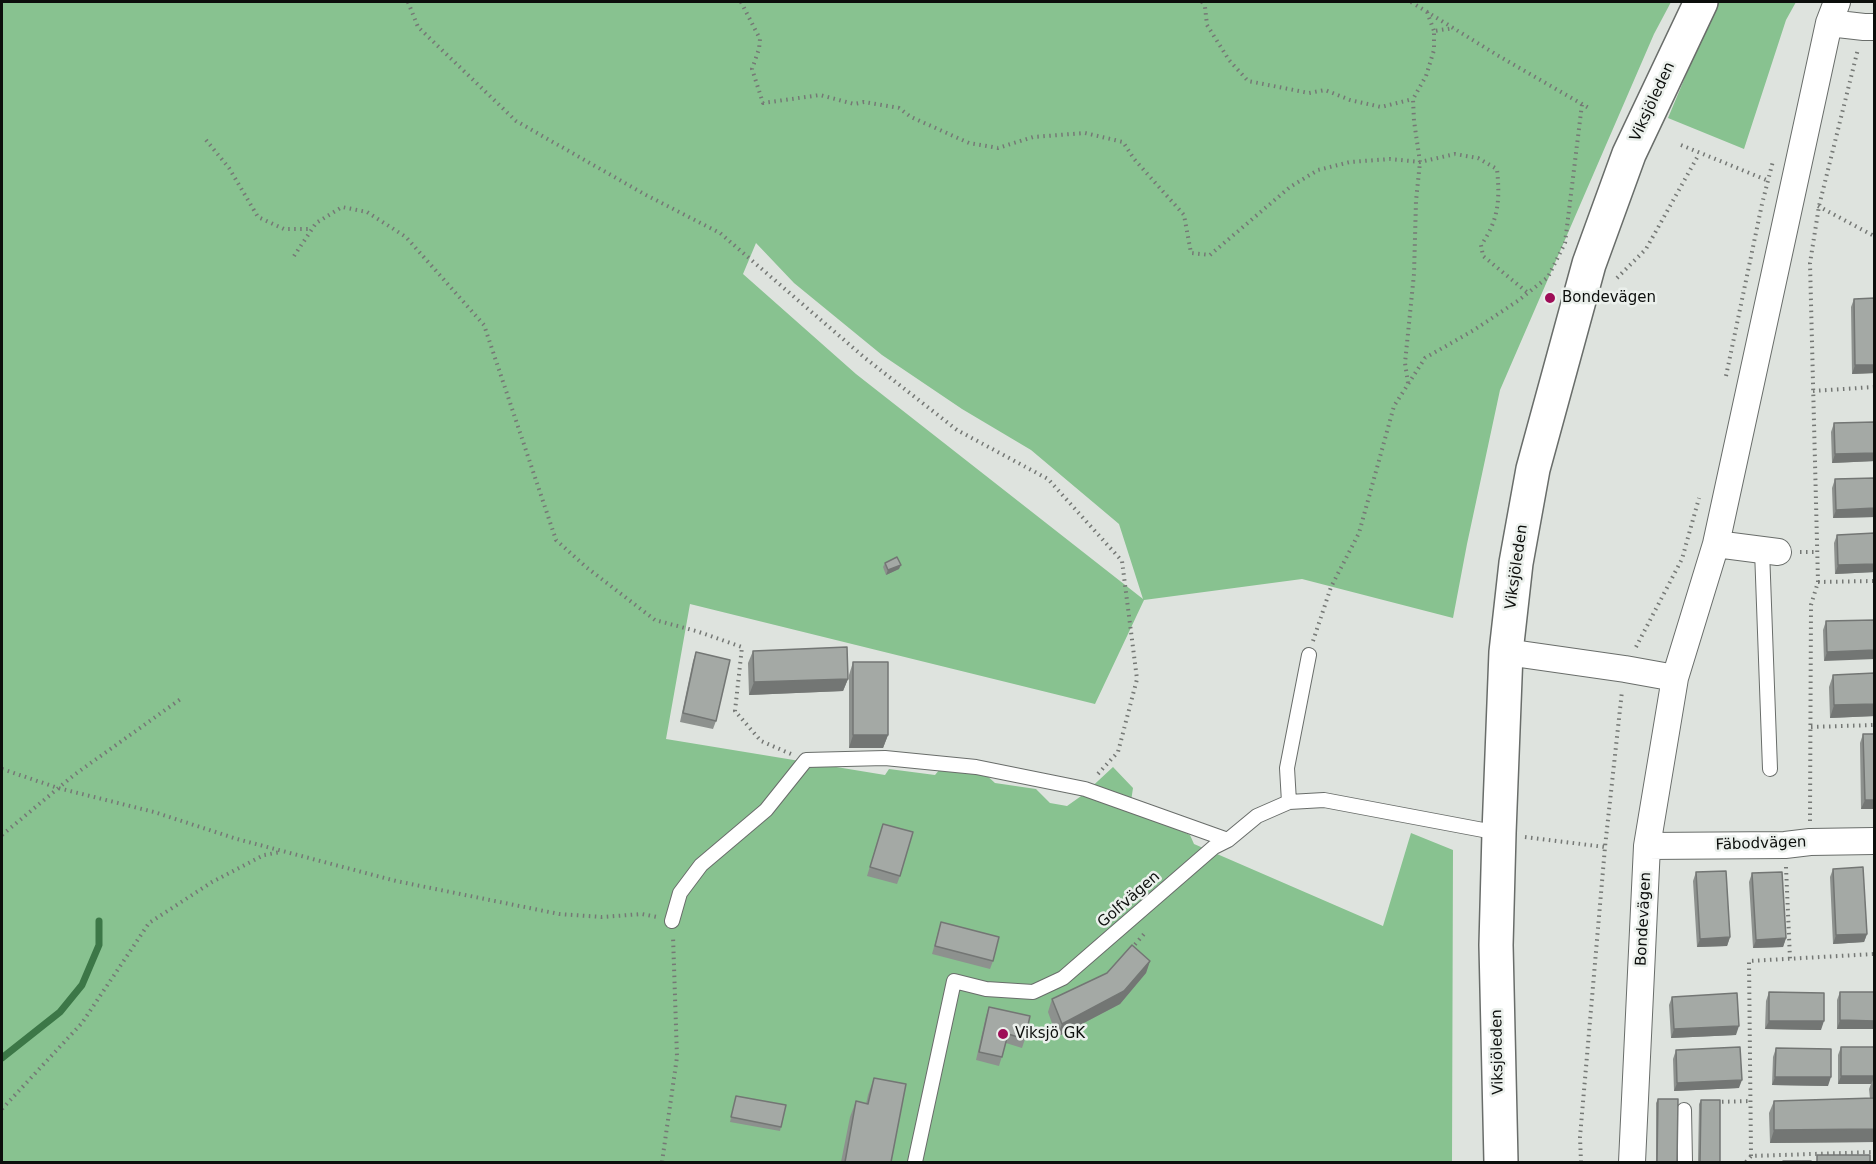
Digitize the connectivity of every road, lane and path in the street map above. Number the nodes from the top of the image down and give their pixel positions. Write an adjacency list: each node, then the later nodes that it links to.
1 (408, 2): 42 (path)
2 (741, 2): 17 (path)
3 (1202, 2): 11 (path)
4 (1412, 2): 6 (path)
5 (1701, 2): 32 (main road, Viksjöleden)
6 (1427, 11): 9 (path); 10 (path)
7 (1833, 12): 8 (street); 18 (street, Bondevägen)
8 (1869, 27): 19 (path)
9 (1454, 28): 10 (path); 12 (path)
10 (1434, 31): 11 (path)
11 (1413, 99): 17 (path)
12 (1582, 104): 13 (path); 24 (path)
13 (1589, 108)
14 (206, 140): 20 (path)
15 (1681, 145): 16 (path)
16 (1700, 154): 18 (path); 23 (path)
17 (1420, 162): 24 (path); 25 (path)
18 (1793, 192): 19 (path); 28 (street, Bondevägen)
19 (1819, 206): 21 (path); 27 (path)
20 (312, 229): 22 (path); 38 (path)
21 (1875, 236)
22 (294, 256)
23 (1617, 278)
24 (1528, 293): 25 (path)
25 (1408, 385): 33 (path)
26 (1875, 387): 27 (path)
27 (1813, 391): 31 (path)
28 (1716, 543): 29 (street); 34 (street, Bondevägen)
29 (1770, 551): 40 (lane)
30 (1875, 581): 31 (path)
31 (1818, 582): 37 (path)
32 (1506, 652): 34 (street); 44 (main road, Viksjöleden)
33 (1309, 655): 43 (lane)
34 (1675, 678): 50 (street, Bondevägen)
35 (182, 698): 41 (path)
36 (1875, 725): 37 (path)
37 (1811, 727): 48 (path)
38 (806, 760): 42 (lane); 53 (lane)
39 (2, 769): 41 (path)
40 (1770, 769)
41 (58, 788): 45 (path); 52 (path)
42 (1085, 789): 46 (lane)
43 (1289, 802): 44 (lane, Golfvägen); 46 (lane, Golfvägen)
44 (1499, 833): 51 (path); 63 (main road, Viksjöleden)
45 (2, 835)
46 (1228, 840): 62 (lane, Golfvägen)
47 (1875, 841): 48 (street, Fäbodvägen)
48 (1810, 842): 49 (street, Fäbodvägen)
49 (1785, 845): 50 (street, Fäbodvägen); 55 (path)
50 (1647, 846): 64 (street, Bondevägen)
51 (1605, 847)
52 (283, 852): 53 (path); 57 (path)
53 (672, 921): 61 (path)
54 (1875, 954): 55 (path)
55 (1790, 959): 56 (path)
56 (1751, 1101): 58 (path); 60 (path)
57 (2, 1109)
58 (1684, 1110): 65 (lane)
59 (1875, 1152): 60 (path)
60 (1752, 1156): 66 (path)
61 (662, 1162)
62 (915, 1162)
63 (1501, 1162)
64 (1632, 1162)
65 (1685, 1162)
66 (1746, 1162)

